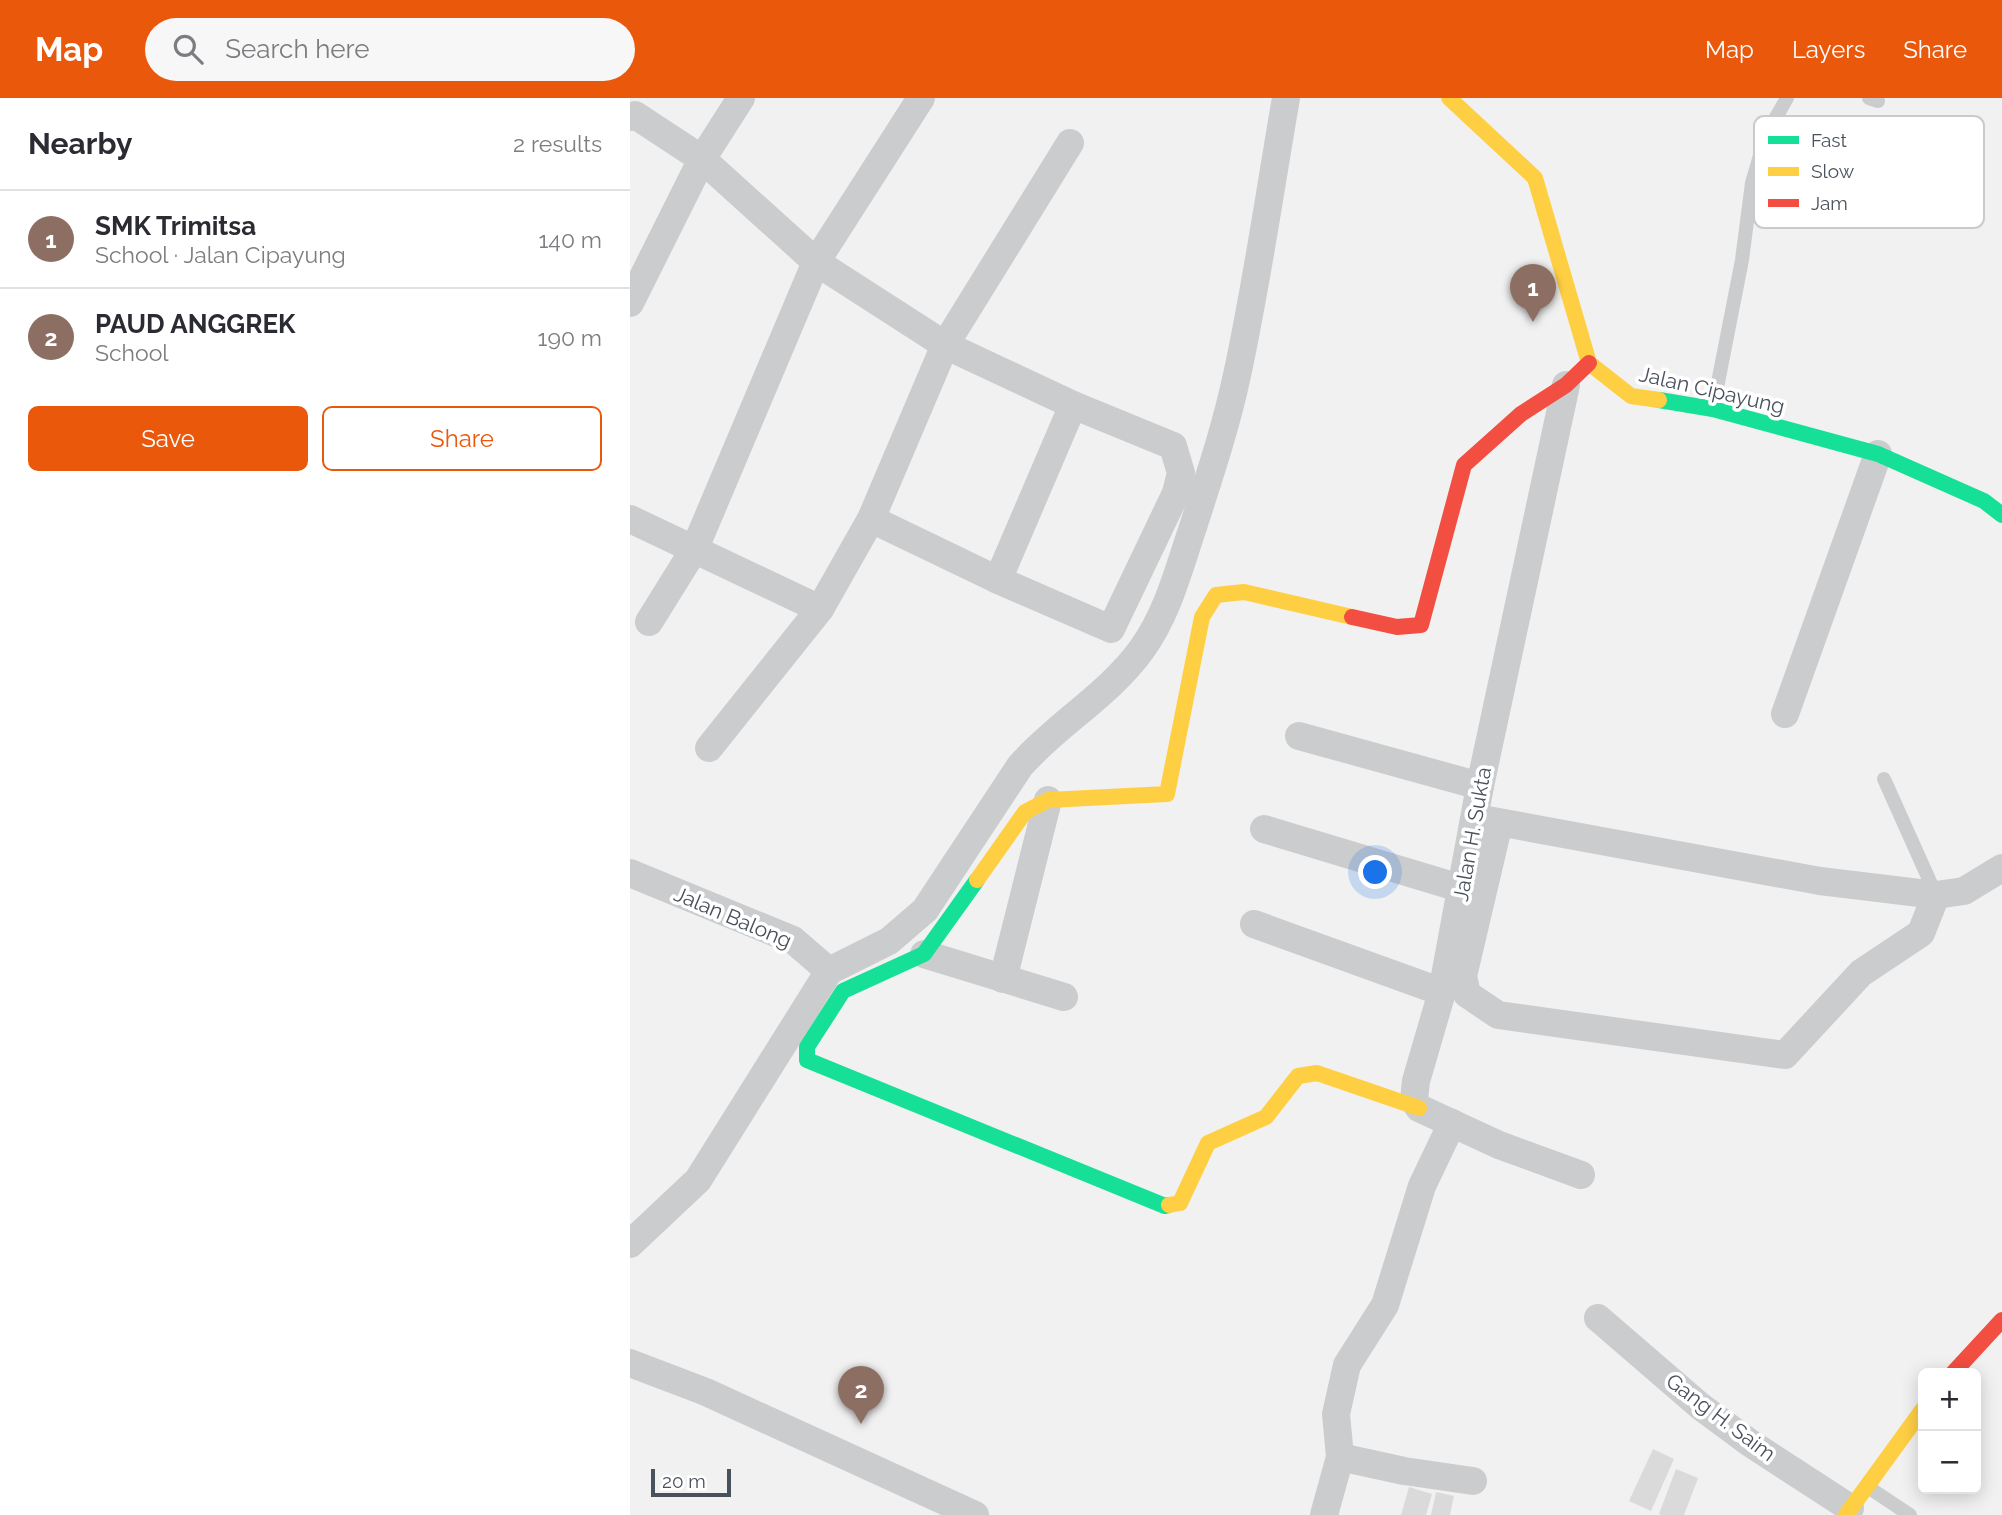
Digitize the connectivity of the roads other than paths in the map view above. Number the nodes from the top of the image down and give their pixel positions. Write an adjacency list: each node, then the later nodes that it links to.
1 (741, 98): 9 (street)
2 (921, 98): 11 (street)
3 (1286, 98): 40 (street)
4 (1449, 98): 14 (street)
5 (1787, 98): 6 (lane)
6 (1777, 116)
7 (630, 117): 9 (street)
8 (1070, 143): 13 (street)
9 (702, 159): 11 (street); 12 (street)
10 (1754, 176): 17 (lane)
11 (816, 262): 13 (street); 22 (street)
12 (630, 303)
13 (945, 345): 16 (street); 21 (street)
14 (1589, 363): 15 (street); 17 (street, Jalan Cipayung)
15 (1566, 385): 30 (street, Jalan H. Sukta); 31 (street)
16 (1073, 405): 23 (street); 23 (street)
17 (1713, 409): 18 (street, Jalan Cipayung)
18 (1878, 454): 19 (street, Jalan Cipayung); 26 (street)
19 (2002, 515)
20 (630, 519): 22 (street)
21 (871, 519): 23 (street); 24 (street)
22 (695, 548): 24 (street); 25 (street)
23 (998, 580)
24 (820, 609): 28 (street)
25 (649, 622)
26 (1785, 714)
27 (1299, 736): 30 (street)
28 (709, 748)
29 (1884, 779): 37 (lane)
30 (1480, 786): 32 (street, Jalan H. Sukta)
31 (1048, 800): 39 (street); 41 (street)
32 (1487, 820): 36 (street, Jalan H. Sukta); 37 (street); 37 (street)
33 (1264, 829): 36 (street)
34 (2002, 868): 37 (street)
35 (630, 873): 40 (street, Jalan Balong)
36 (1463, 889): 42 (street, Jalan H. Sukta)
37 (1936, 895)
38 (1254, 924): 42 (street)
39 (924, 954): 41 (street); 44 (street)
40 (829, 971): 47 (street)
41 (1003, 979): 43 (street)
42 (1442, 992): 44 (street, Jalan H. Sukta)
43 (1064, 997)
44 (1419, 1108): 45 (street)
45 (1452, 1123): 46 (street); 53 (street)
46 (1581, 1175)
47 (630, 1244)
48 (1598, 1318): 55 (street, Gang H. Saim)
49 (2002, 1320): 51 (street)
50 (630, 1363): 56 (street)
51 (1958, 1368)
52 (1918, 1416): 55 (street)
53 (1340, 1457): 54 (street); 57 (street)
54 (1473, 1481)
55 (1854, 1503): 58 (lane)
56 (975, 1515)
57 (1324, 1515)
58 (1910, 1515)

